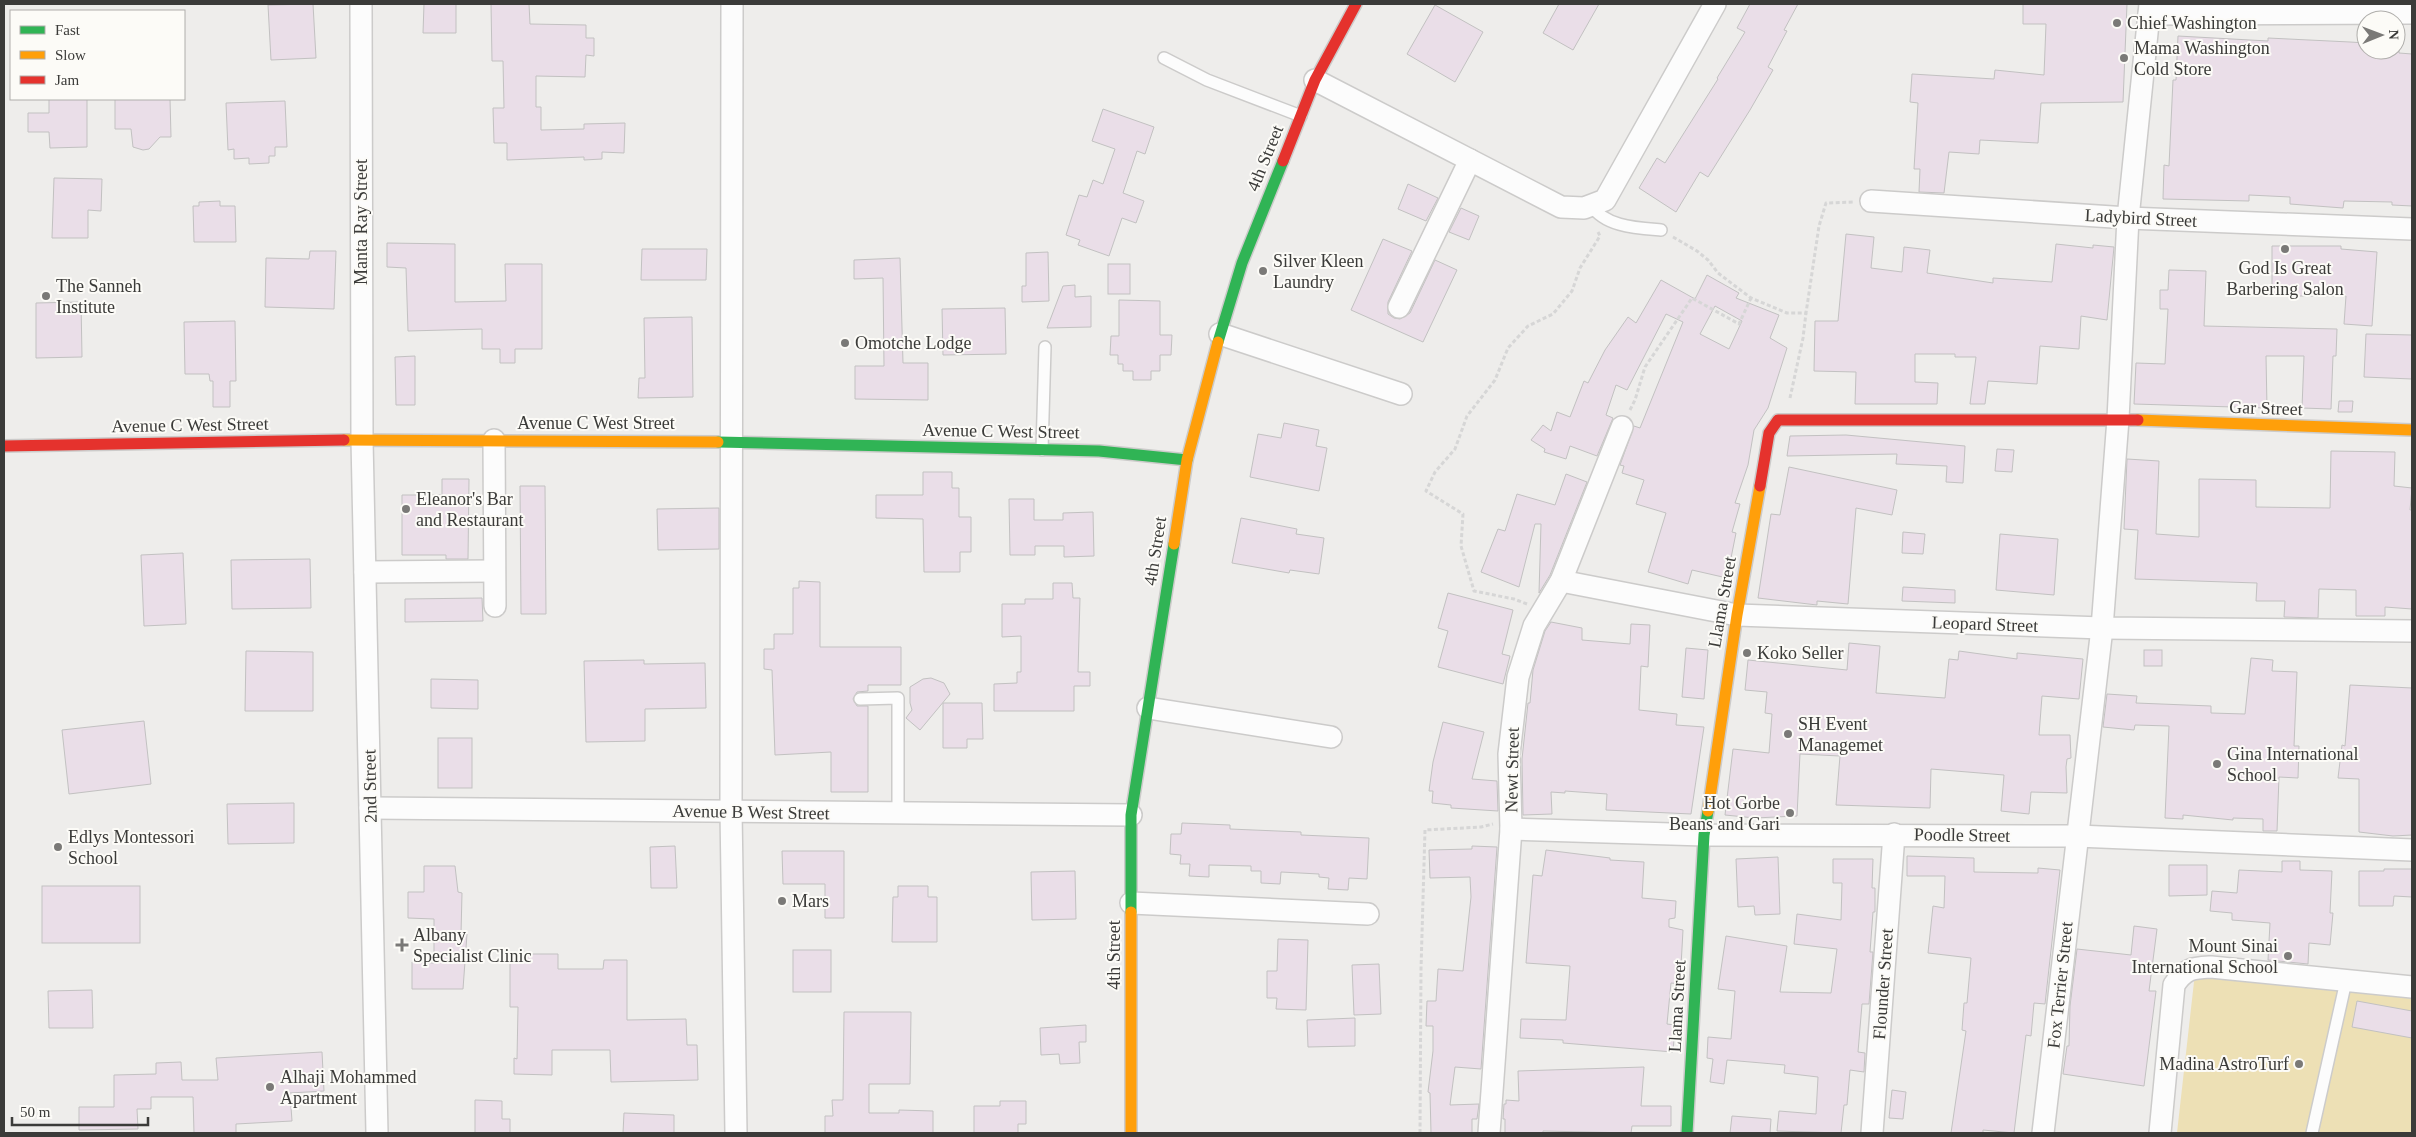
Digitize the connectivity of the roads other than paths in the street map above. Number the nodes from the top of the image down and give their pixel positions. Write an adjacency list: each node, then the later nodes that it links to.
1 (361, 4): 23 (street, Manta Ray Street)
2 (732, 4): 25 (street)
3 (1356, 4): 8 (street, 4th Street)
4 (1715, 4): 12 (street)
5 (2149, 9): 6 (street); 13 (street, Fox Terrier Street)
6 (2411, 10)
7 (1164, 58): 9 (lane)
8 (1315, 80): 9 (street, 4th Street); 10 (street)
9 (1300, 116): 17 (street, 4th Street)
10 (1470, 160): 12 (street); 16 (street)
11 (1871, 201): 13 (street, Ladybird Street)
12 (1588, 206): 15 (lane)
13 (2128, 218): 14 (street, Ladybird Street); 20 (street, Fox Terrier Street)
14 (2412, 229)
15 (1661, 230)
16 (1399, 307)
17 (1220, 334): 19 (street); 28 (street, 4th Street)
18 (1045, 347): 27 (lane)
19 (1401, 394)
20 (2118, 419): 22 (street, Gar Street); 33 (street, Llama Street); 34 (street, Fox Terrier Street)
21 (1622, 427): 31 (street, Newt Street)
22 (2412, 430)
23 (362, 440): 24 (street, Avenue C West Street); 26 (street, Avenue C West Street); 30 (street, 2nd Street)
24 (494, 440): 25 (street, Avenue C West Street); 29 (street)
25 (733, 442): 27 (street, Avenue C West Street); 40 (street)
26 (4, 446)
27 (1042, 450): 28 (street, Avenue C West Street)
28 (1187, 460): 37 (street, 4th Street)
29 (494, 571): 30 (street); 32 (street)
30 (365, 572): 39 (street, 2nd Street)
31 (1561, 581): 33 (street, Leopard Street); 43 (street, Newt Street)
32 (495, 606)
33 (1737, 615): 34 (street, Leopard Street); 45 (street, Llama Street)
34 (2102, 628): 35 (street, Leopard Street); 46 (street, Fox Terrier Street)
35 (2412, 631)
36 (860, 699): 41 (lane)
37 (1148, 708): 38 (street); 42 (street, 4th Street)
38 (1331, 737)
39 (370, 808): 40 (street, Avenue B West Street); 52 (street, 2nd Street)
40 (731, 812): 41 (street, Avenue B West Street); 53 (street)
41 (898, 813): 42 (street, Avenue B West Street)
42 (1131, 815): 48 (street, 4th Street)
43 (1511, 825): 45 (street, Poodle Street); 55 (street, Newt Street)
44 (1894, 834): 45 (street, Poodle Street); 46 (street, Poodle Street); 57 (street, Flounder Street)
45 (1704, 835): 56 (street, Llama Street)
46 (2077, 836): 47 (street, Poodle Street); 58 (street, Fox Terrier Street)
47 (2412, 850)
48 (1131, 903): 49 (street); 54 (street, 4th Street)
49 (1368, 914)
50 (2346, 981): 51 (street); 59 (street); 60 (lane)
51 (2412, 987)
52 (377, 1133)
53 (736, 1133)
54 (1131, 1133)
55 (1489, 1133)
56 (1687, 1133)
57 (1872, 1133)
58 (2043, 1133)
59 (2160, 1133)
60 (2312, 1133)

